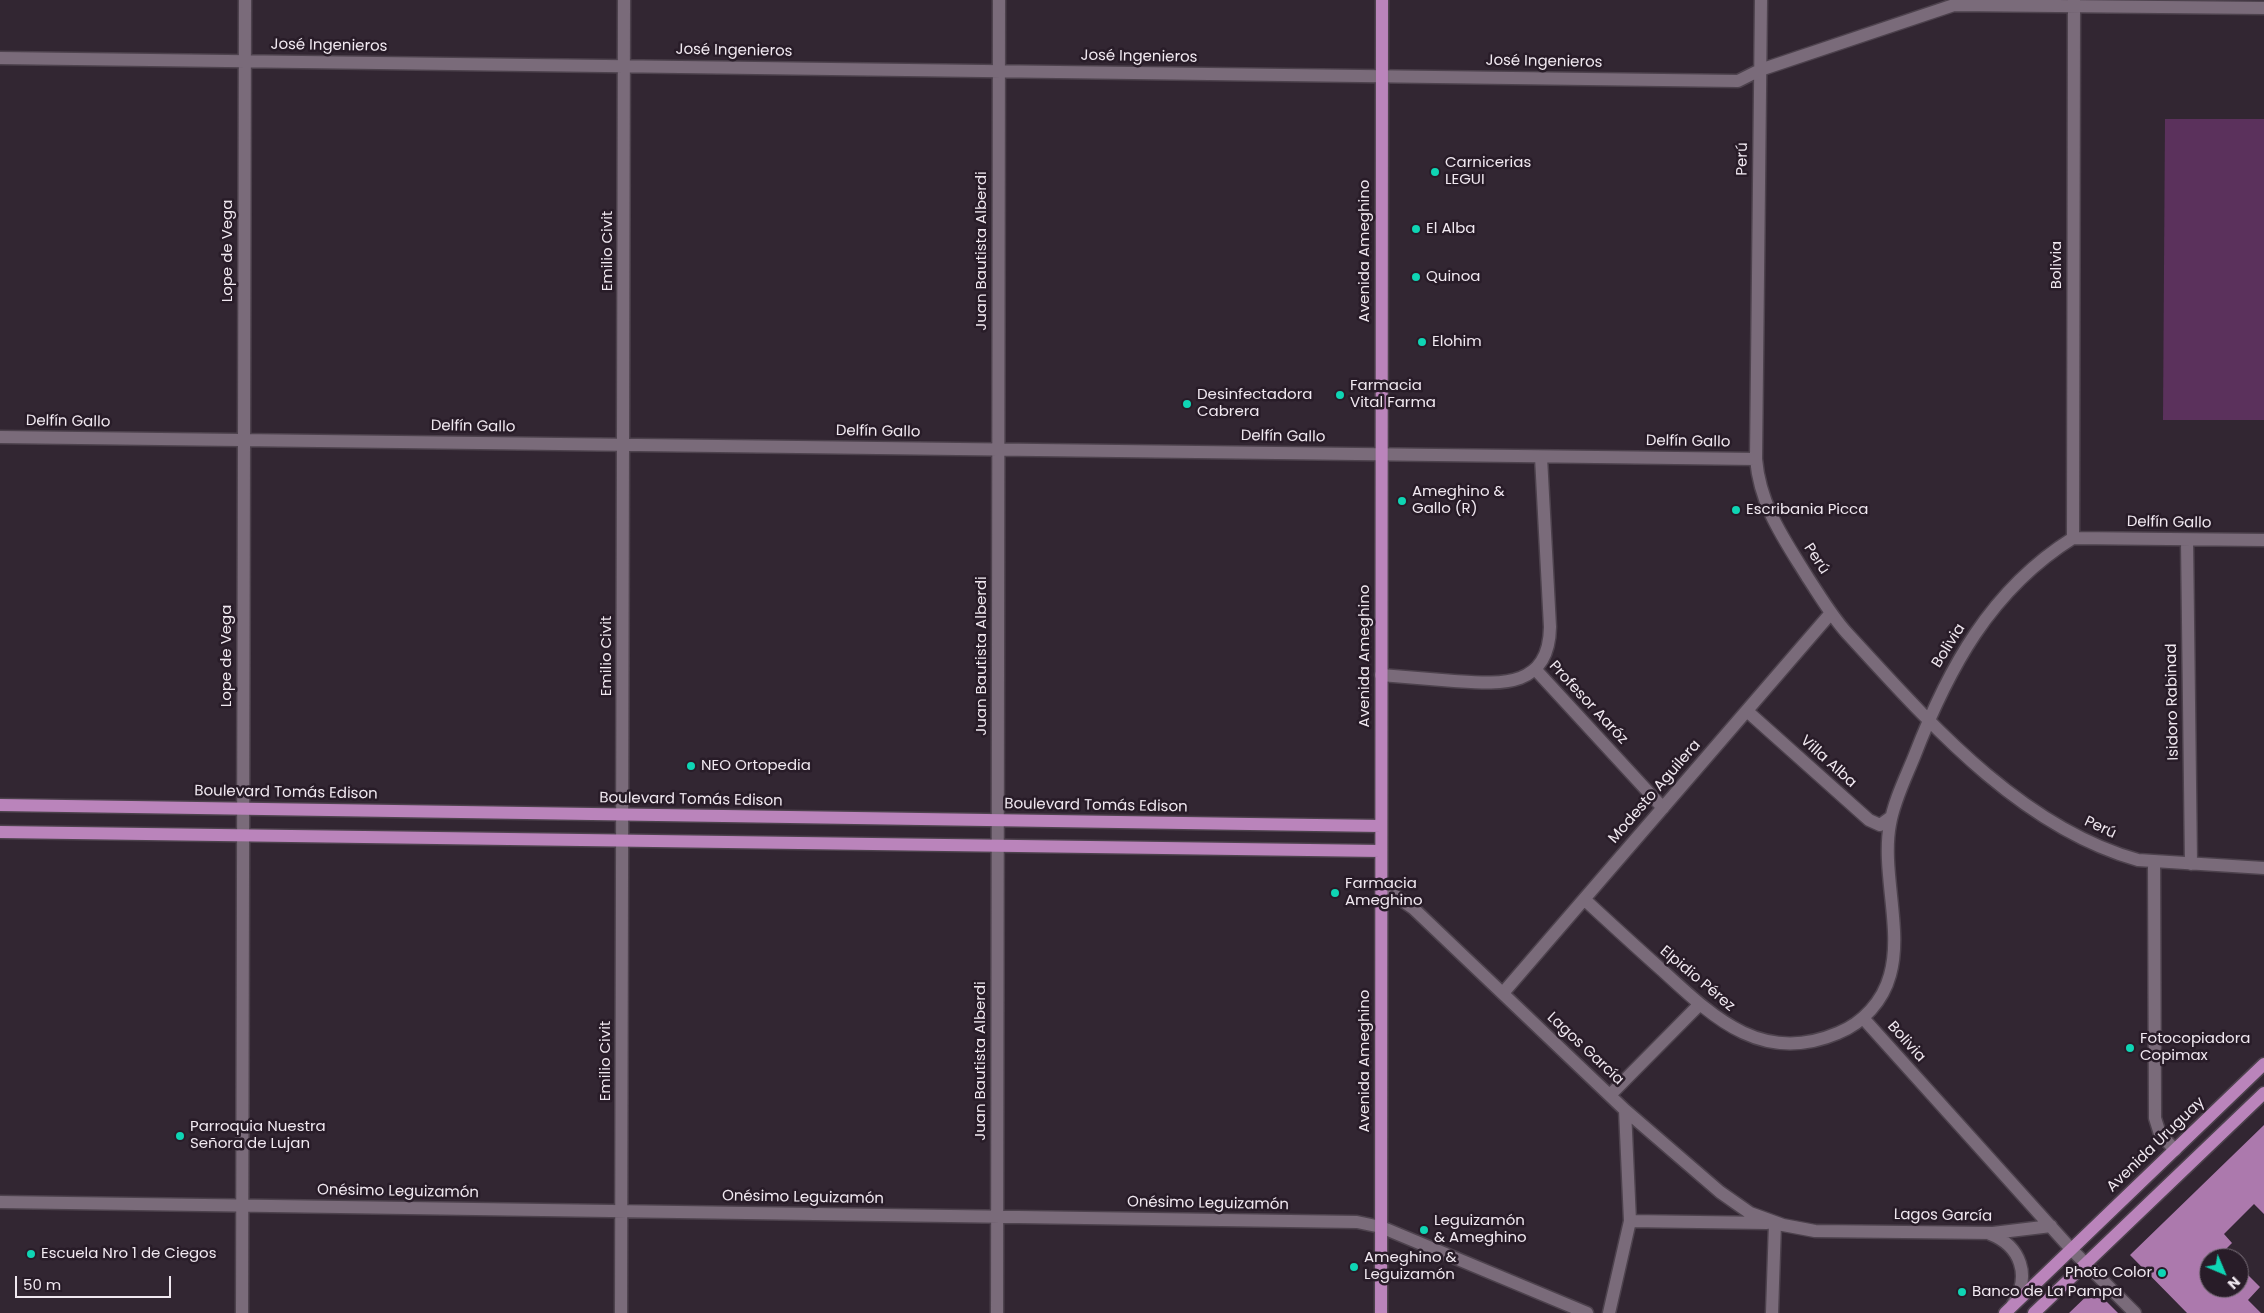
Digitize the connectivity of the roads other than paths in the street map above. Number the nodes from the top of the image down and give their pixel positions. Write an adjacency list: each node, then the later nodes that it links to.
1 (245, 0): 9 (street, Lope de Vega)
2 (624, 0): 10 (street, Emilio Civit)
3 (999, 0): 12 (street, Juan Bautista Alberdi)
4 (1382, 0): 13 (main road, Avenida Ameghino)
5 (1761, 0): 11 (street, Perú)
6 (2074, 3): 7 (street, José Ingenieros); 11 (street, José Ingenieros); 21 (street, Bolivia)
7 (2264, 8)
8 (0, 58): 9 (street, José Ingenieros)
9 (245, 61): 10 (street, José Ingenieros); 15 (street, Lope de Vega)
10 (624, 66): 12 (street, José Ingenieros); 16 (street, Emilio Civit)
11 (1760, 70): 13 (street, José Ingenieros); 20 (street, Perú)
12 (999, 71): 13 (street, José Ingenieros); 17 (street, Juan Bautista Alberdi)
13 (1382, 76): 18 (main road, Avenida Ameghino)
14 (0, 437): 15 (street, Delfín Gallo)
15 (244, 440): 16 (street, Delfín Gallo); 31 (street, Lope de Vega)
16 (623, 445): 17 (street, Delfín Gallo); 32 (street, Emilio Civit)
17 (998, 450): 18 (street, Delfín Gallo); 34 (street, Juan Bautista Alberdi)
18 (1381, 454): 19 (street, Delfín Gallo); 26 (main road, Avenida Ameghino)
19 (1541, 456): 20 (street, Delfín Gallo); 25 (street, Profesor Aaróz)
20 (1756, 459): 24 (street, Perú)
21 (2073, 538): 22 (street, Delfín Gallo); 28 (street, Bolivia)
22 (2187, 540): 23 (street, Delfín Gallo); 42 (street, Isidoro Rabinad)
23 (2264, 540)
24 (1831, 613): 27 (street, Modesto Aguilera); 28 (street, Perú)
25 (1535, 669): 26 (street); 30 (street, Profesor Aaróz)
26 (1381, 676): 35 (main road, Avenida Ameghino)
27 (1746, 711): 30 (street, Modesto Aguilera); 33 (street, Villa Alba)
28 (1929, 719): 33 (street, Bolivia); 41 (street, Perú)
29 (0, 805): 31 (main road, Boulevard Tomás Edison)
30 (1663, 808): 45 (street, Modesto Aguilera)
31 (244, 809): 32 (main road, Boulevard Tomás Edison); 37 (street, Lope de Vega)
32 (623, 815): 34 (main road, Boulevard Tomás Edison); 38 (street, Emilio Civit)
33 (1891, 817): 48 (street, Bolivia)
34 (998, 820): 35 (main road, Boulevard Tomás Edison); 39 (street, Juan Bautista Alberdi)
35 (1381, 826): 40 (main road, Avenida Ameghino)
36 (0, 832): 37 (main road)
37 (243, 835): 38 (main road); 55 (street, Lope de Vega)
38 (622, 840): 39 (main road); 56 (street, Emilio Civit)
39 (998, 846): 40 (main road); 57 (street, Juan Bautista Alberdi)
40 (1381, 851): 44 (main road, Avenida Ameghino)
41 (2154, 862): 42 (street, Perú); 53 (street)
42 (2191, 864): 43 (street, Perú)
43 (2264, 868)
44 (1381, 886): 46 (street, Lagos García); 61 (main road, Avenida Ameghino)
45 (1584, 899): 46 (street, Modesto Aguilera); 47 (street, Elpidio Pérez)
46 (1503, 993): 51 (street, Lagos García)
47 (1699, 1005): 48 (street, Elpidio Pérez); 51 (street)
48 (1863, 1018): 60 (street, Bolivia)
49 (2264, 1064): 53 (main road, Avenida Uruguay)
50 (2264, 1093): 64 (main road)
51 (1610, 1095): 52 (street, Lagos García)
52 (1626, 1110): 58 (street); 59 (street, Lagos García)
53 (2175, 1150): 63 (main road, Avenida Uruguay)
54 (0, 1202): 55 (street, Onésimo Leguizamón)
55 (242, 1206): 56 (street, Onésimo Leguizamón); 66 (street, Lope de Vega)
56 (622, 1211): 57 (street, Onésimo Leguizamón); 67 (street, Emilio Civit)
57 (997, 1217): 61 (street, Onésimo Leguizamón); 68 (street, Juan Bautista Alberdi)
58 (1630, 1221): 59 (street, Lagos García); 71 (street)
59 (1775, 1223): 62 (street, Lagos García); 72 (street)
60 (2051, 1226): 62 (street, Lagos García); 63 (street, Bolivia)
61 (1381, 1227): 69 (main road, Avenida Ameghino); 70 (street, Onésimo Leguizamón)
62 (1985, 1232): 65 (street)
63 (2071, 1249): 64 (street, Bolivia); 65 (main road, Avenida Uruguay)
64 (2086, 1264): 73 (main road); 74 (street, Bolivia)
65 (2007, 1312)
66 (242, 1313)
67 (621, 1313)
68 (997, 1313)
69 (1381, 1313)
70 (1587, 1313)
71 (1609, 1313)
72 (1772, 1313)
73 (2034, 1313)
74 (2135, 1313)

